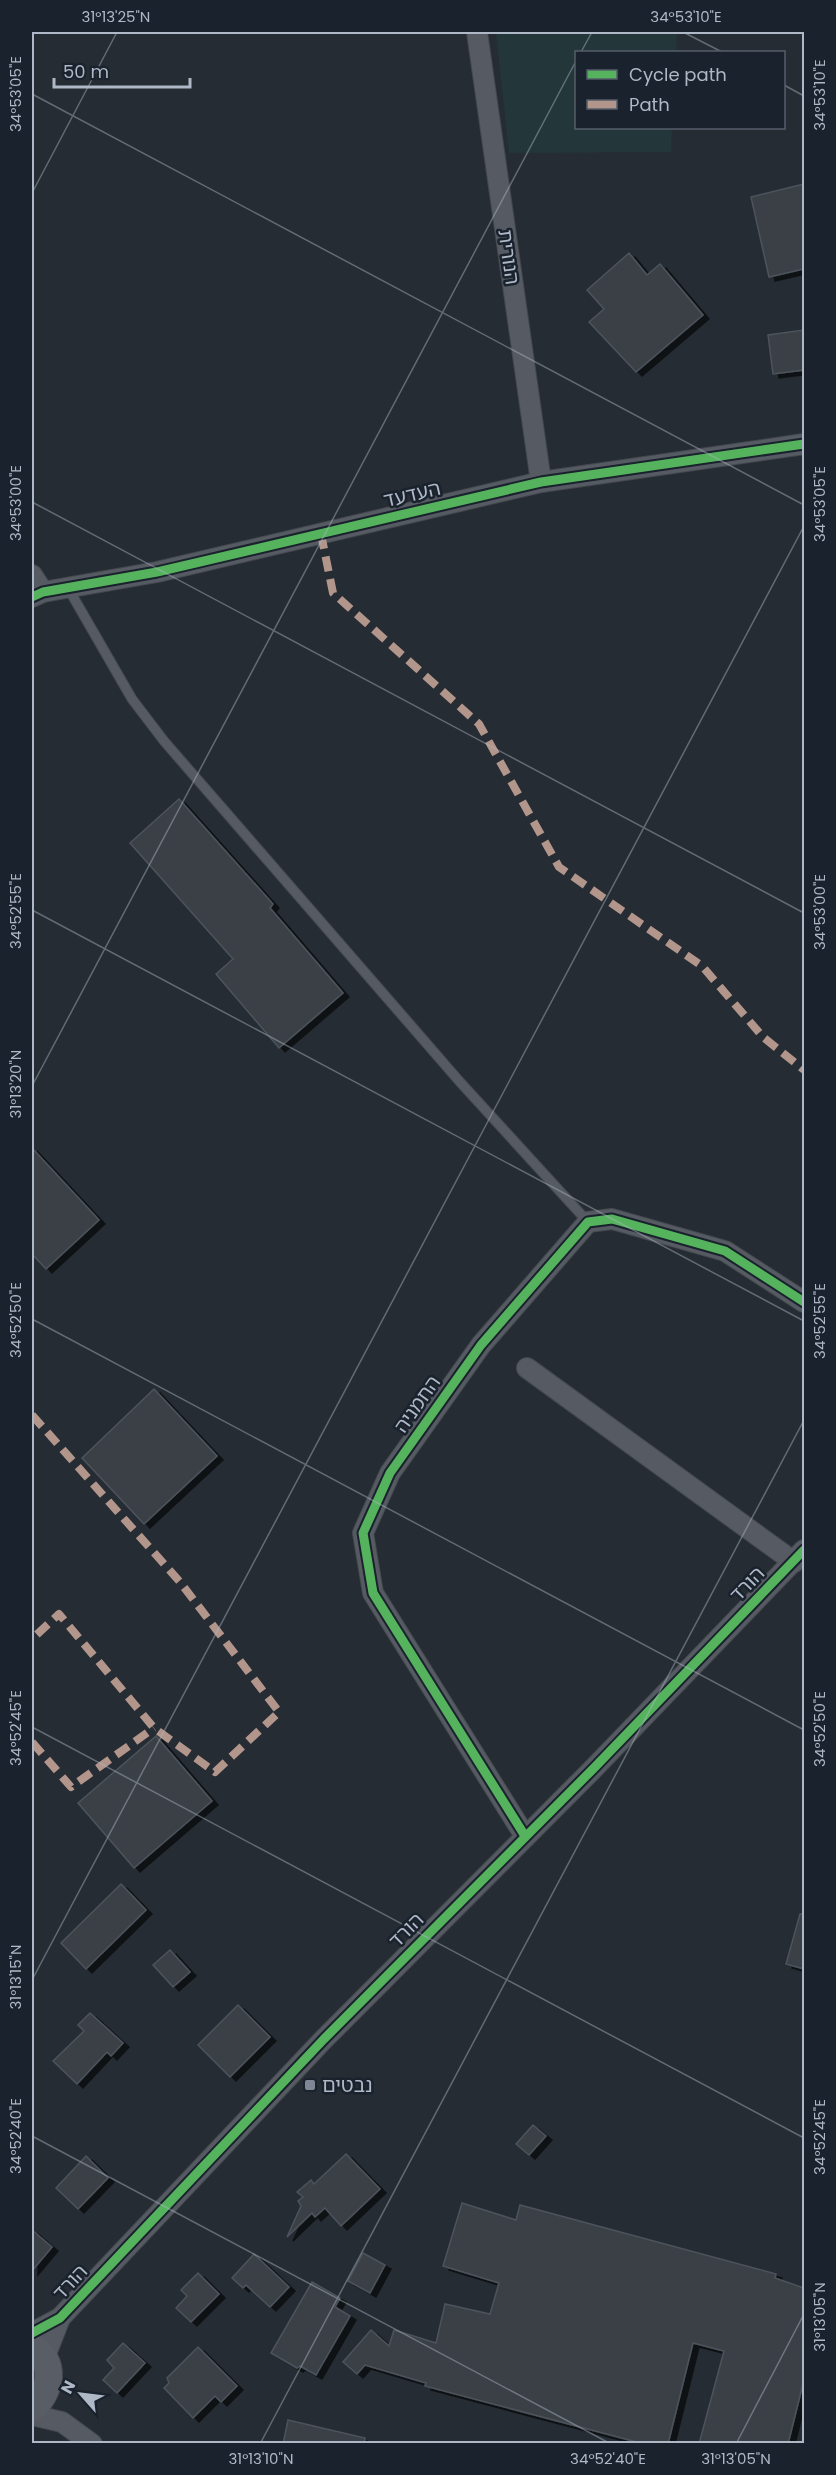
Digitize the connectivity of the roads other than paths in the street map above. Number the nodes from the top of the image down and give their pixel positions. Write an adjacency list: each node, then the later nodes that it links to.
1 (477, 32): 3 (street, הנורית)
2 (804, 444): 3 (street, העדעד)
3 (541, 482): 5 (street, העדעד)
4 (32, 575): 6 (street)
5 (68, 588): 6 (street, העדעד); 7 (lane)
6 (37, 595)
7 (588, 1222): 8 (street); 11 (street, החמניה)
8 (804, 1302)
9 (527, 1368): 10 (street)
10 (799, 1556): 11 (street, הורד)
11 (525, 1836): 12 (street, הורד)
12 (60, 2318): 13 (street, הורד); 14 (street, הורד)
13 (32, 2333)
14 (38, 2353): 15 (street)
15 (39, 2399): 17 (street)
16 (32, 2415): 17 (street)
17 (62, 2422): 18 (street)
18 (92, 2444)

